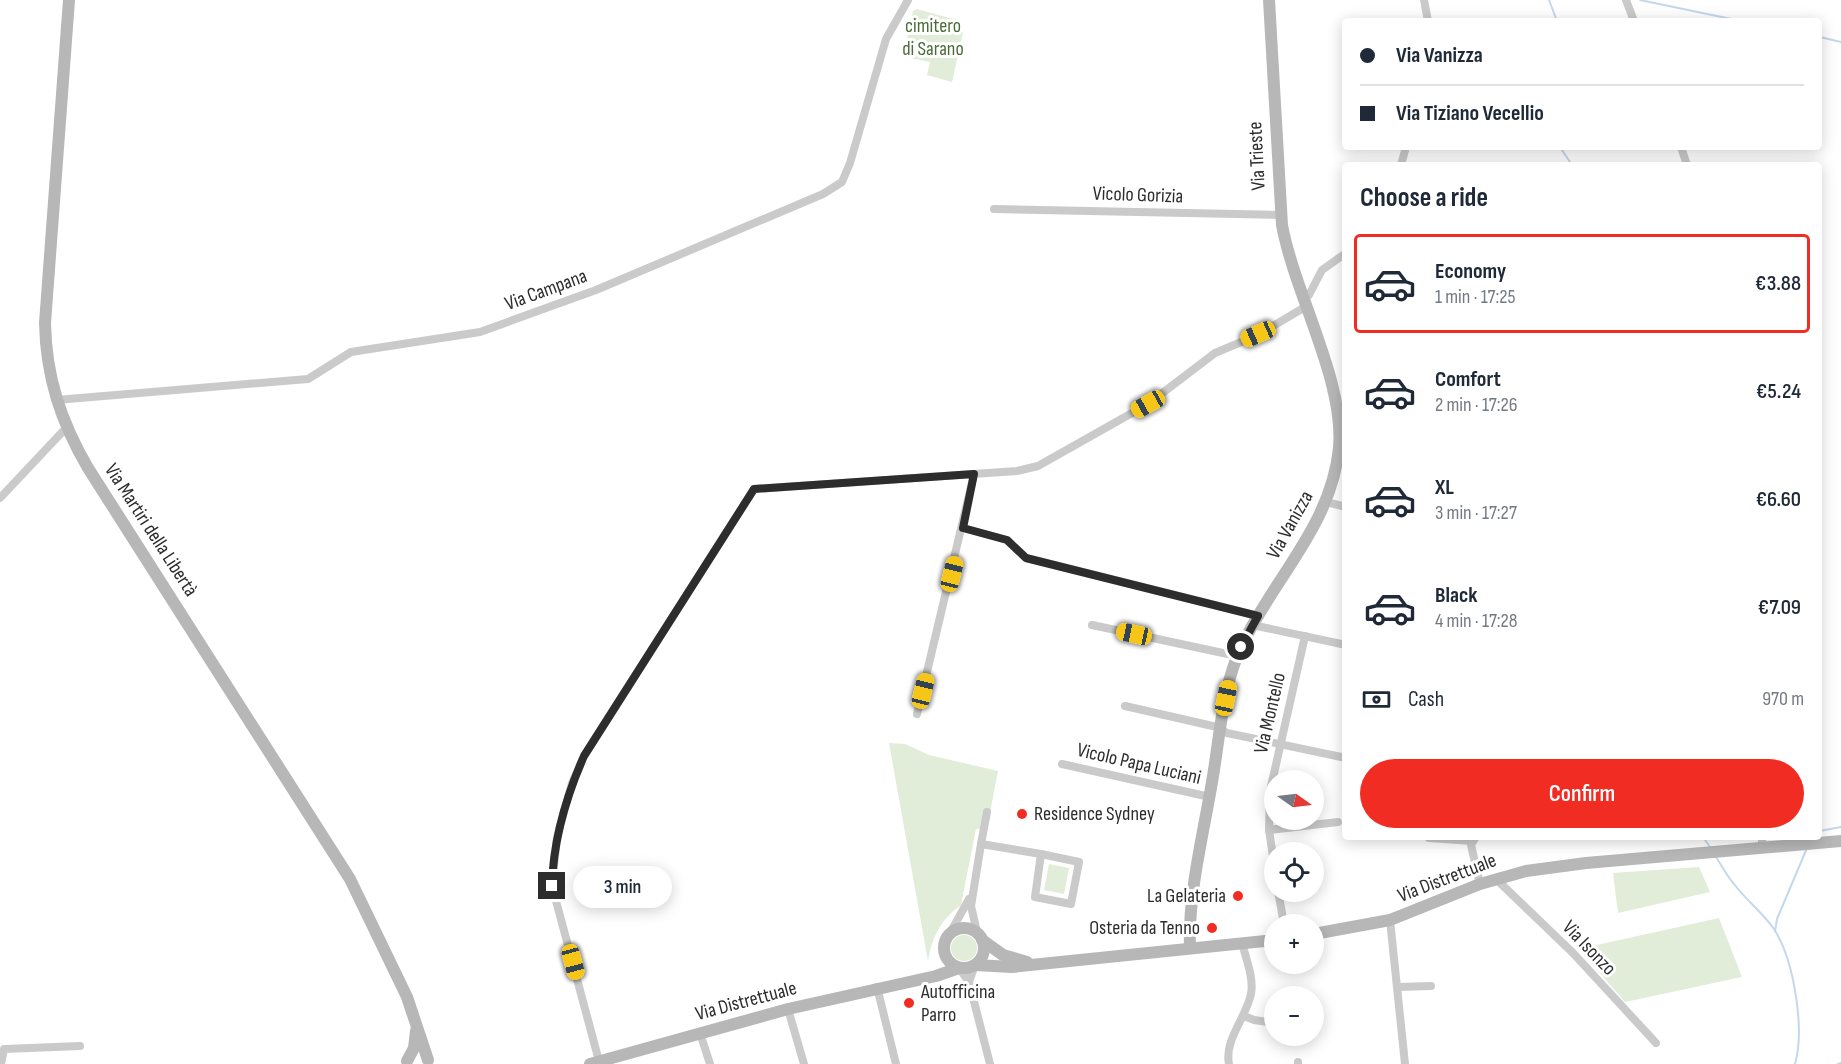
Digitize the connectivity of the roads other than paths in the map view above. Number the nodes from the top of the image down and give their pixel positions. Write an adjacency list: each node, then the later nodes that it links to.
1 (69, 0): 12 (street, Via Martiri della Libertà)
2 (908, 0): 12 (street, Via Campana)
3 (1269, 0): 9 (street, Via Trieste)
4 (1424, 0): 6 (street)
5 (1626, 0): 7 (street)
6 (1427, 18)
7 (1633, 18)
8 (994, 209): 9 (street, Vicolo Gorizia)
9 (1281, 215): 11 (street, Via Trieste)
10 (1342, 257): 11 (street)
11 (1303, 303): 14 (street, Via Vanizza); 15 (street)
12 (56, 400): 13 (street, Via Martiri della Libertà)
13 (66, 428): 16 (street); 65 (street, Via Martiri della Libertà)
14 (1342, 437): 17 (street, Via Vanizza)
15 (974, 474): 19 (street); 72 (street)
16 (0, 498)
17 (1326, 502): 18 (street); 20 (street, Via Vanizza)
18 (1342, 506)
19 (963, 528): 20 (street); 26 (street)
20 (1258, 621): 22 (street); 24 (street, Via Vanizza)
21 (1092, 625): 24 (street)
22 (1305, 636): 23 (street); 28 (street, Via Montello)
23 (1342, 644)
24 (1237, 656): 27 (street, Via Vanizza)
25 (1125, 706): 27 (street)
26 (917, 714)
27 (1221, 729): 28 (street); 32 (street, Via Vanizza)
28 (1280, 743): 29 (street); 31 (street, Via Montello)
29 (1342, 757)
30 (1062, 764): 32 (street, Vicolo Papa Luciani)
31 (1274, 770)
32 (1210, 797): 52 (street, Via Vanizza)
33 (987, 812): 41 (street)
34 (1338, 822): 35 (street)
35 (1324, 824)
36 (1269, 830): 39 (street, Via Montello)
37 (1474, 840): 44 (street)
38 (1841, 841): 40 (street, Via Distrettuale)
39 (1271, 842)
40 (1762, 842): 43 (street, Via Distrettuale)
41 (981, 844): 42 (street); 45 (street)
42 (1041, 854): 42 (street)
43 (1496, 879): 44 (street, Via Distrettuale); 67 (street, Via Isonzo)
44 (1480, 884): 46 (street, Via Distrettuale)
45 (972, 893): 48 (street); 49 (street)
46 (1390, 920): 47 (street, Via Distrettuale); 61 (street)
47 (1324, 932)
48 (950, 933): 49 (street); 53 (street)
49 (980, 936): 54 (street); 55 (street)
50 (1264, 941): 51 (street)
51 (1242, 943): 52 (street); 63 (street)
52 (1190, 948): 54 (street)
53 (944, 955): 56 (street); 57 (street)
54 (1043, 964): 55 (street)
55 (975, 965): 56 (street); 58 (street)
56 (959, 968): 57 (street, Via Distrettuale); 58 (street)
57 (914, 980): 60 (street, Via Distrettuale)
58 (969, 982): 77 (street)
59 (1431, 986): 61 (street)
60 (877, 987): 62 (street, Via Distrettuale); 76 (street)
61 (1398, 987): 79 (street)
62 (788, 1009): 66 (street, Via Distrettuale); 75 (street)
63 (1244, 1016): 64 (street); 78 (street)
64 (1264, 1021)
65 (416, 1026): 70 (street); 71 (street, Via Martiri della Libertà)
66 (700, 1033): 69 (street, Via Distrettuale); 74 (street)
67 (1656, 1043)
68 (80, 1046): 73 (street)
69 (614, 1061): 72 (street, Via Distrettuale)
70 (406, 1062): 71 (street)
71 (431, 1062)
72 (595, 1063)
73 (1, 1064)
74 (710, 1064)
75 (804, 1064)
76 (896, 1064)
77 (990, 1064)
78 (1229, 1064)
79 (1405, 1064)

